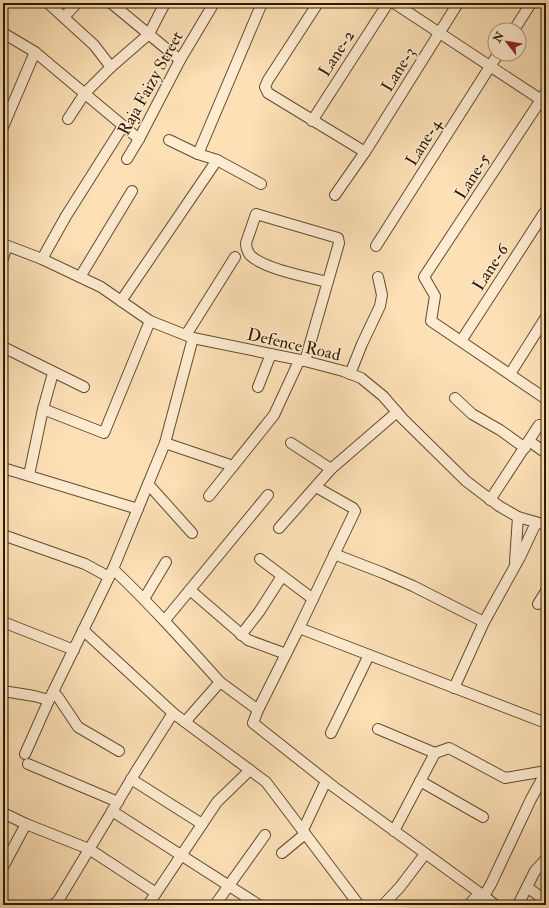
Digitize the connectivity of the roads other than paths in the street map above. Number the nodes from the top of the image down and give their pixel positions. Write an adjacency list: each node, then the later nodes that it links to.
1 (48, 3): 12 (street)
2 (78, 3): 12 (street)
3 (111, 3): 16 (street)
4 (165, 3): 16 (street)
5 (214, 3): 18 (street, Raja Faizy Street)
6 (262, 3): 31 (street)
7 (318, 3): 25 (street)
8 (388, 3): 25 (street, Lane-2)
9 (394, 3): 15 (street)
10 (458, 3): 15 (street, Lane-3)
11 (531, 3): 13 (street)
12 (64, 17): 21 (street)
13 (519, 22)
14 (3, 33): 17 (street)
15 (439, 33): 20 (street); 30 (street, Lane-3)
16 (149, 34): 18 (street); 21 (street)
17 (35, 52): 22 (street); 27 (street)
18 (180, 60): 28 (street, Raja Faizy Street)
19 (493, 62): 20 (street, Lane-4)
20 (490, 66): 23 (street); 39 (street, Lane-4)
21 (111, 68): 22 (street)
22 (85, 93): 24 (street); 26 (street)
23 (544, 98): 50 (street, Lane-5)
24 (68, 119)
25 (312, 121): 30 (street)
26 (123, 126): 28 (street); 42 (street)
27 (3, 127)
28 (139, 139): 32 (street, Raja Faizy Street)
29 (169, 140): 31 (street)
30 (365, 152): 36 (street, Lane-3)
31 (198, 154): 33 (street)
32 (127, 158)
33 (217, 160): 34 (street); 46 (street)
34 (261, 184)
35 (132, 191): 43 (street)
36 (335, 195)
37 (546, 210): 50 (street, Lane-6)
38 (5, 245): 41 (street); 42 (street, Defence Road)
39 (376, 246)
40 (235, 257): 49 (street)
41 (3, 258)
42 (42, 260): 43 (street, Defence Road)
43 (80, 277): 46 (street, Defence Road)
44 (378, 277): 55 (street)
45 (328, 282): 45 (street); 53 (street)
46 (121, 301): 48 (street, Defence Road)
47 (546, 318): 56 (street)
48 (150, 321): 49 (street, Defence Road); 61 (street)
49 (190, 337): 52 (street, Defence Road); 64 (street)
50 (461, 341): 56 (street)
51 (3, 347): 54 (street)
52 (271, 354): 53 (street, Defence Road); 58 (street)
53 (302, 361): 55 (street, Defence Road); 68 (street)
54 (53, 373): 57 (street); 61 (street)
55 (350, 374): 62 (street, Defence Road)
56 (510, 374): 60 (street)
57 (84, 387)
58 (258, 387)
59 (455, 398): 66 (street)
60 (546, 399)
61 (44, 408): 71 (street)
62 (397, 412): 70 (street); 76 (street, Defence Road)
63 (539, 425): 66 (street)
64 (165, 443): 68 (street); 72 (street)
65 (292, 443): 70 (street)
66 (527, 444): 67 (street); 76 (street)
67 (546, 453)
68 (233, 466): 75 (street)
69 (3, 468): 71 (street)
70 (331, 469): 73 (street)
71 (29, 475): 77 (street)
72 (148, 484): 77 (street); 81 (street)
73 (316, 486): 80 (street); 83 (street)
74 (268, 495): 89 (street)
75 (209, 496)
76 (490, 500): 78 (street, Defence Road)
77 (138, 509): 87 (street)
78 (518, 517): 79 (street, Defence Road); 86 (street)
79 (541, 524): 86 (street)
80 (279, 528)
81 (192, 533)
82 (3, 534): 87 (street)
83 (334, 554): 92 (street); 96 (street)
84 (260, 559): 88 (street)
85 (166, 562): 91 (street)
86 (515, 566): 96 (street)
87 (111, 573): 91 (street); 98 (street)
88 (282, 576): 92 (street); 99 (street)
89 (190, 590): 94 (street); 99 (street)
90 (546, 592): 93 (street)
91 (144, 599): 94 (street)
92 (313, 599): 97 (street)
93 (538, 604)
94 (165, 620): 103 (street)
95 (3, 622): 100 (street)
96 (484, 622): 104 (street)
97 (299, 628): 101 (street); 102 (street)
98 (83, 630): 100 (street); 108 (street)
99 (242, 635): 101 (street)
100 (74, 650): 106 (street)
101 (286, 654): 107 (street)
102 (368, 655): 104 (street); 112 (street)
103 (220, 682): 107 (street); 109 (street)
104 (454, 688): 110 (street)
105 (3, 691): 106 (street)
106 (51, 696): 113 (street); 120 (street)
107 (258, 710): 118 (street)
108 (173, 713): 109 (street); 117 (street)
109 (185, 722): 115 (street)
110 (546, 723)
111 (378, 729): 114 (street)
112 (331, 733)
113 (119, 751)
114 (435, 753): 116 (street); 119 (street)
115 (250, 770): 124 (street); 126 (street)
116 (546, 771): 137 (street)
117 (131, 779): 120 (street); 124 (street)
118 (326, 781): 125 (street); 126 (street)
119 (420, 781): 122 (street); 125 (street)
120 (115, 806): 128 (street); 131 (street)
121 (3, 813): 123 (street)
122 (483, 817)
123 (26, 824): 128 (street); 133 (street)
124 (202, 824): 131 (street)
125 (394, 831): 130 (street)
126 (304, 832): 129 (street); 143 (street)
127 (265, 835): 134 (street)
128 (89, 849): 136 (street); 139 (street)
129 (282, 853)
130 (425, 854): 137 (street); 144 (street)
131 (181, 855): 134 (street); 136 (street)
132 (546, 859): 135 (street)
133 (3, 866)
134 (228, 885): 141 (street); 142 (street)
135 (528, 887): 138 (street); 147 (street)
136 (156, 893): 140 (street)
137 (481, 895): 145 (street); 146 (street)
138 (546, 901)
139 (53, 905)
140 (148, 905)
141 (215, 905)
142 (259, 905)
143 (359, 905)
144 (383, 905)
145 (470, 905)
146 (495, 905)
147 (518, 905)

